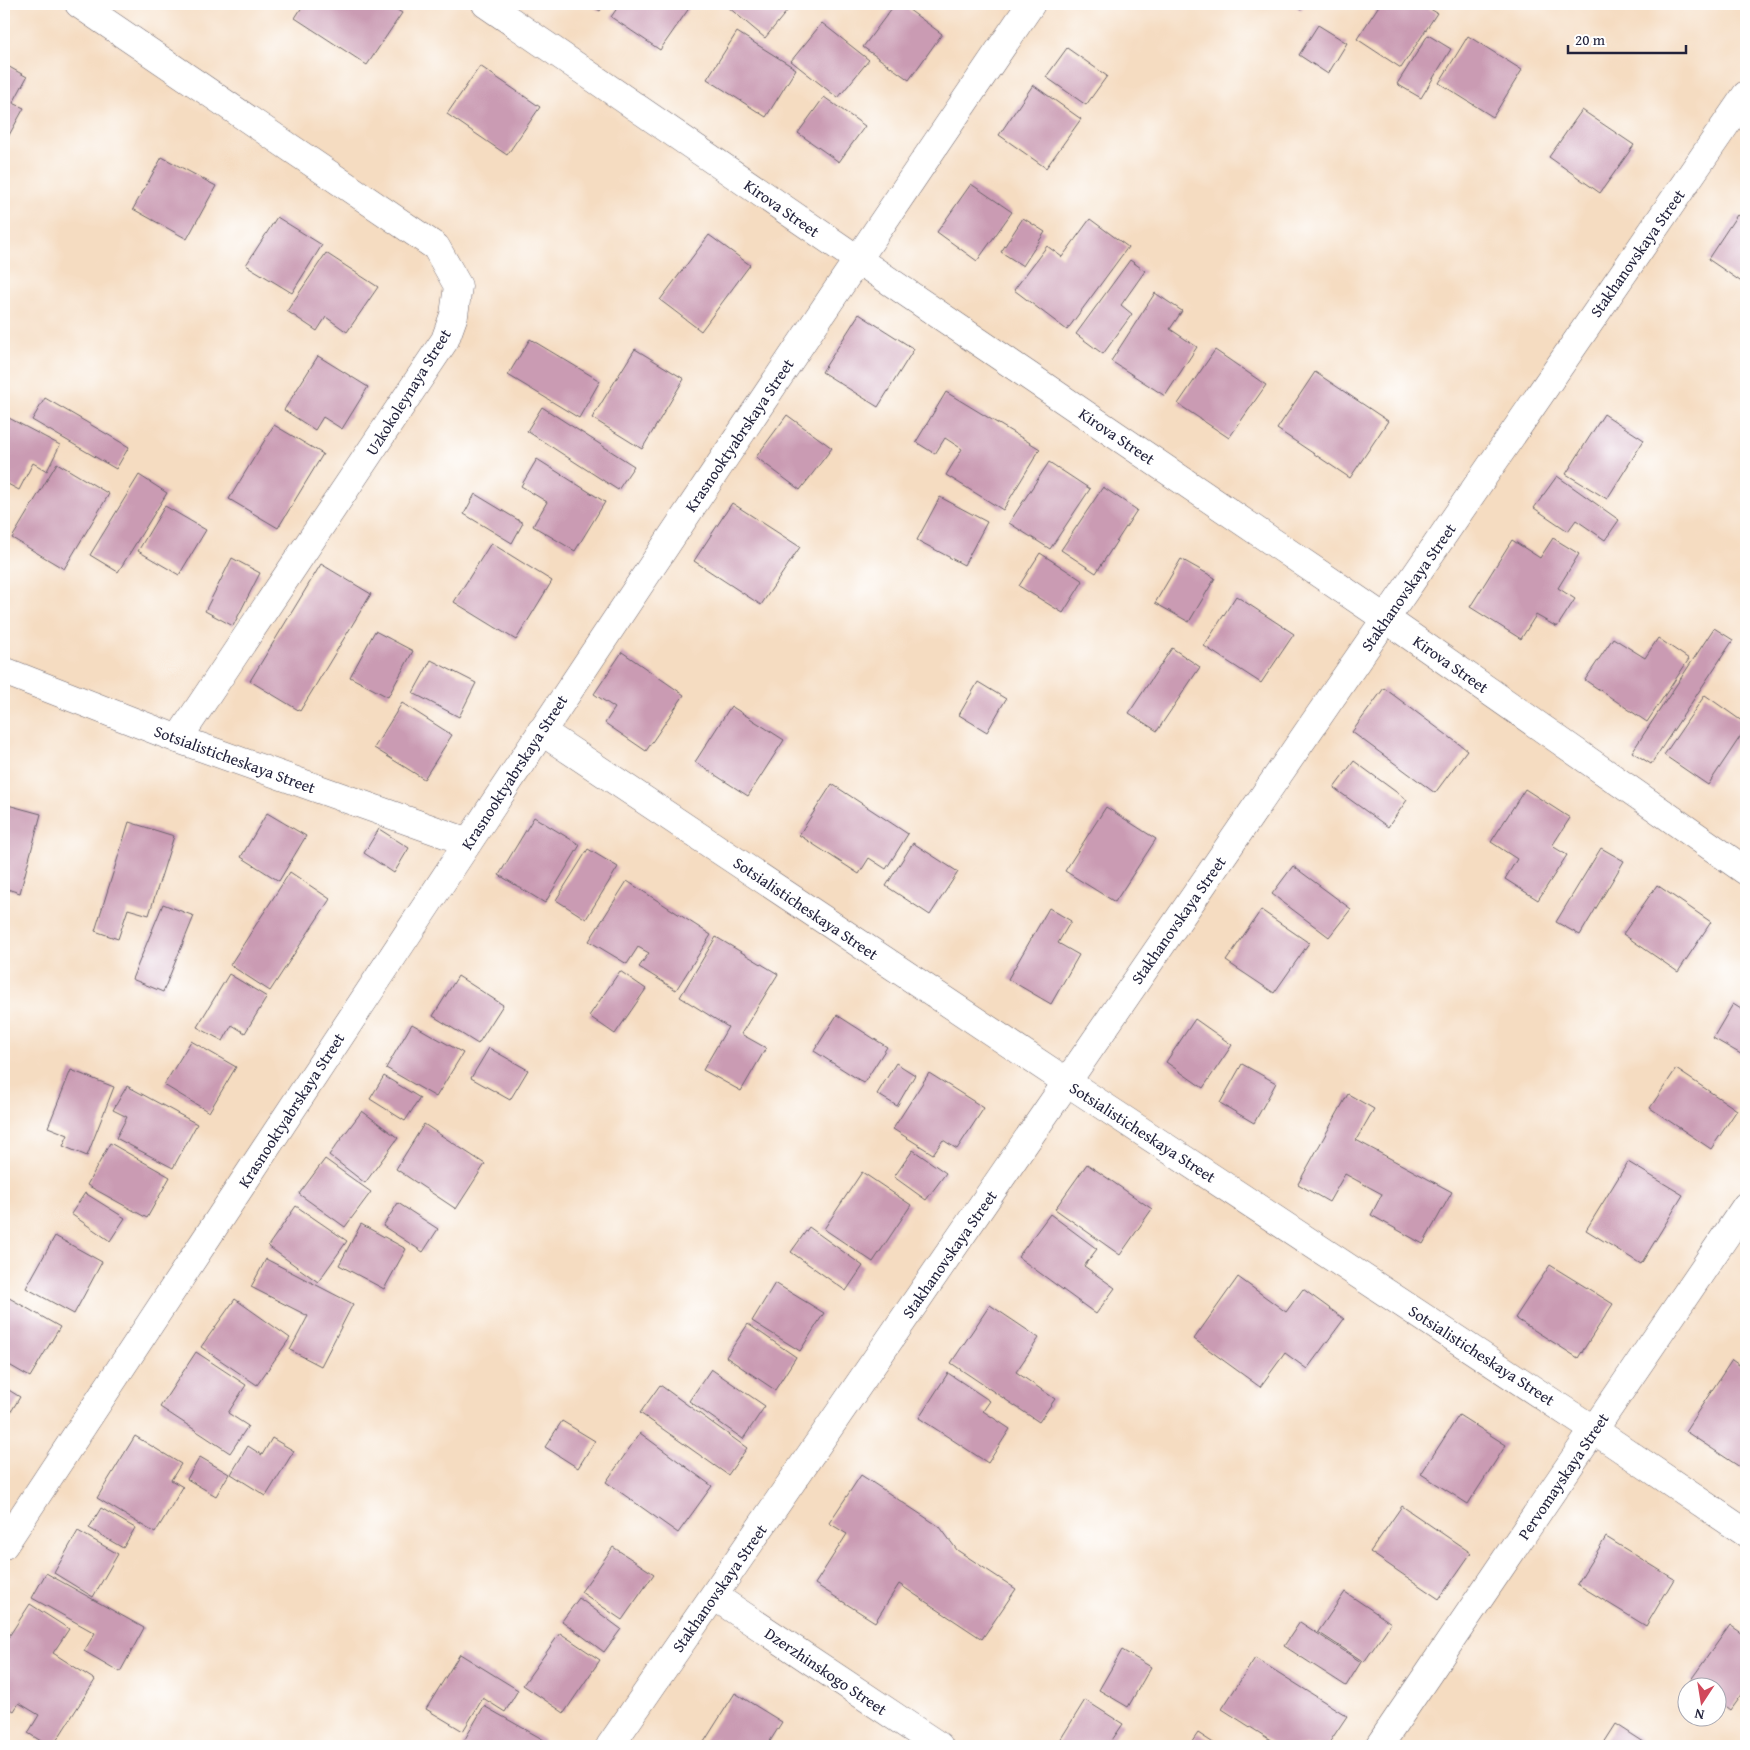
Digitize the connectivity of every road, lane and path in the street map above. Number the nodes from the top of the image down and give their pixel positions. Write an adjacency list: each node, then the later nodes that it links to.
1 (79, 4): 9 (street, Uzkokoleynaya Street)
2 (486, 4): 5 (street, Kirova Street)
3 (1031, 4): 5 (street, Krasnooktyabrskaya Street)
4 (1746, 95): 6 (street, Stakhanovskaya Street)
5 (857, 259): 6 (street, Kirova Street); 8 (street, Krasnooktyabrskaya Street)
6 (1386, 619): 11 (street, Kirova Street); 12 (street, Stakhanovskaya Street)
7 (4, 671): 9 (street, Sotsialisticheskaya Street)
8 (541, 731): 10 (street, Krasnooktyabrskaya Street); 12 (street, Sotsialisticheskaya Street)
9 (178, 739): 10 (street, Sotsialisticheskaya Street)
10 (468, 842): 16 (street, Krasnooktyabrskaya Street)
11 (1746, 871)
12 (1067, 1082): 14 (street, Sotsialisticheskaya Street); 17 (street, Stakhanovskaya Street)
13 (1746, 1206): 14 (street, Pervomayskaya Street)
14 (1594, 1430): 15 (street, Sotsialisticheskaya Street); 20 (street, Pervomayskaya Street)
15 (1746, 1533)
16 (4, 1544)
17 (714, 1596): 18 (street, Stakhanovskaya Street); 19 (street, Dzerzhinskogo Street)
18 (610, 1746)
19 (939, 1746)
20 (1380, 1746)

